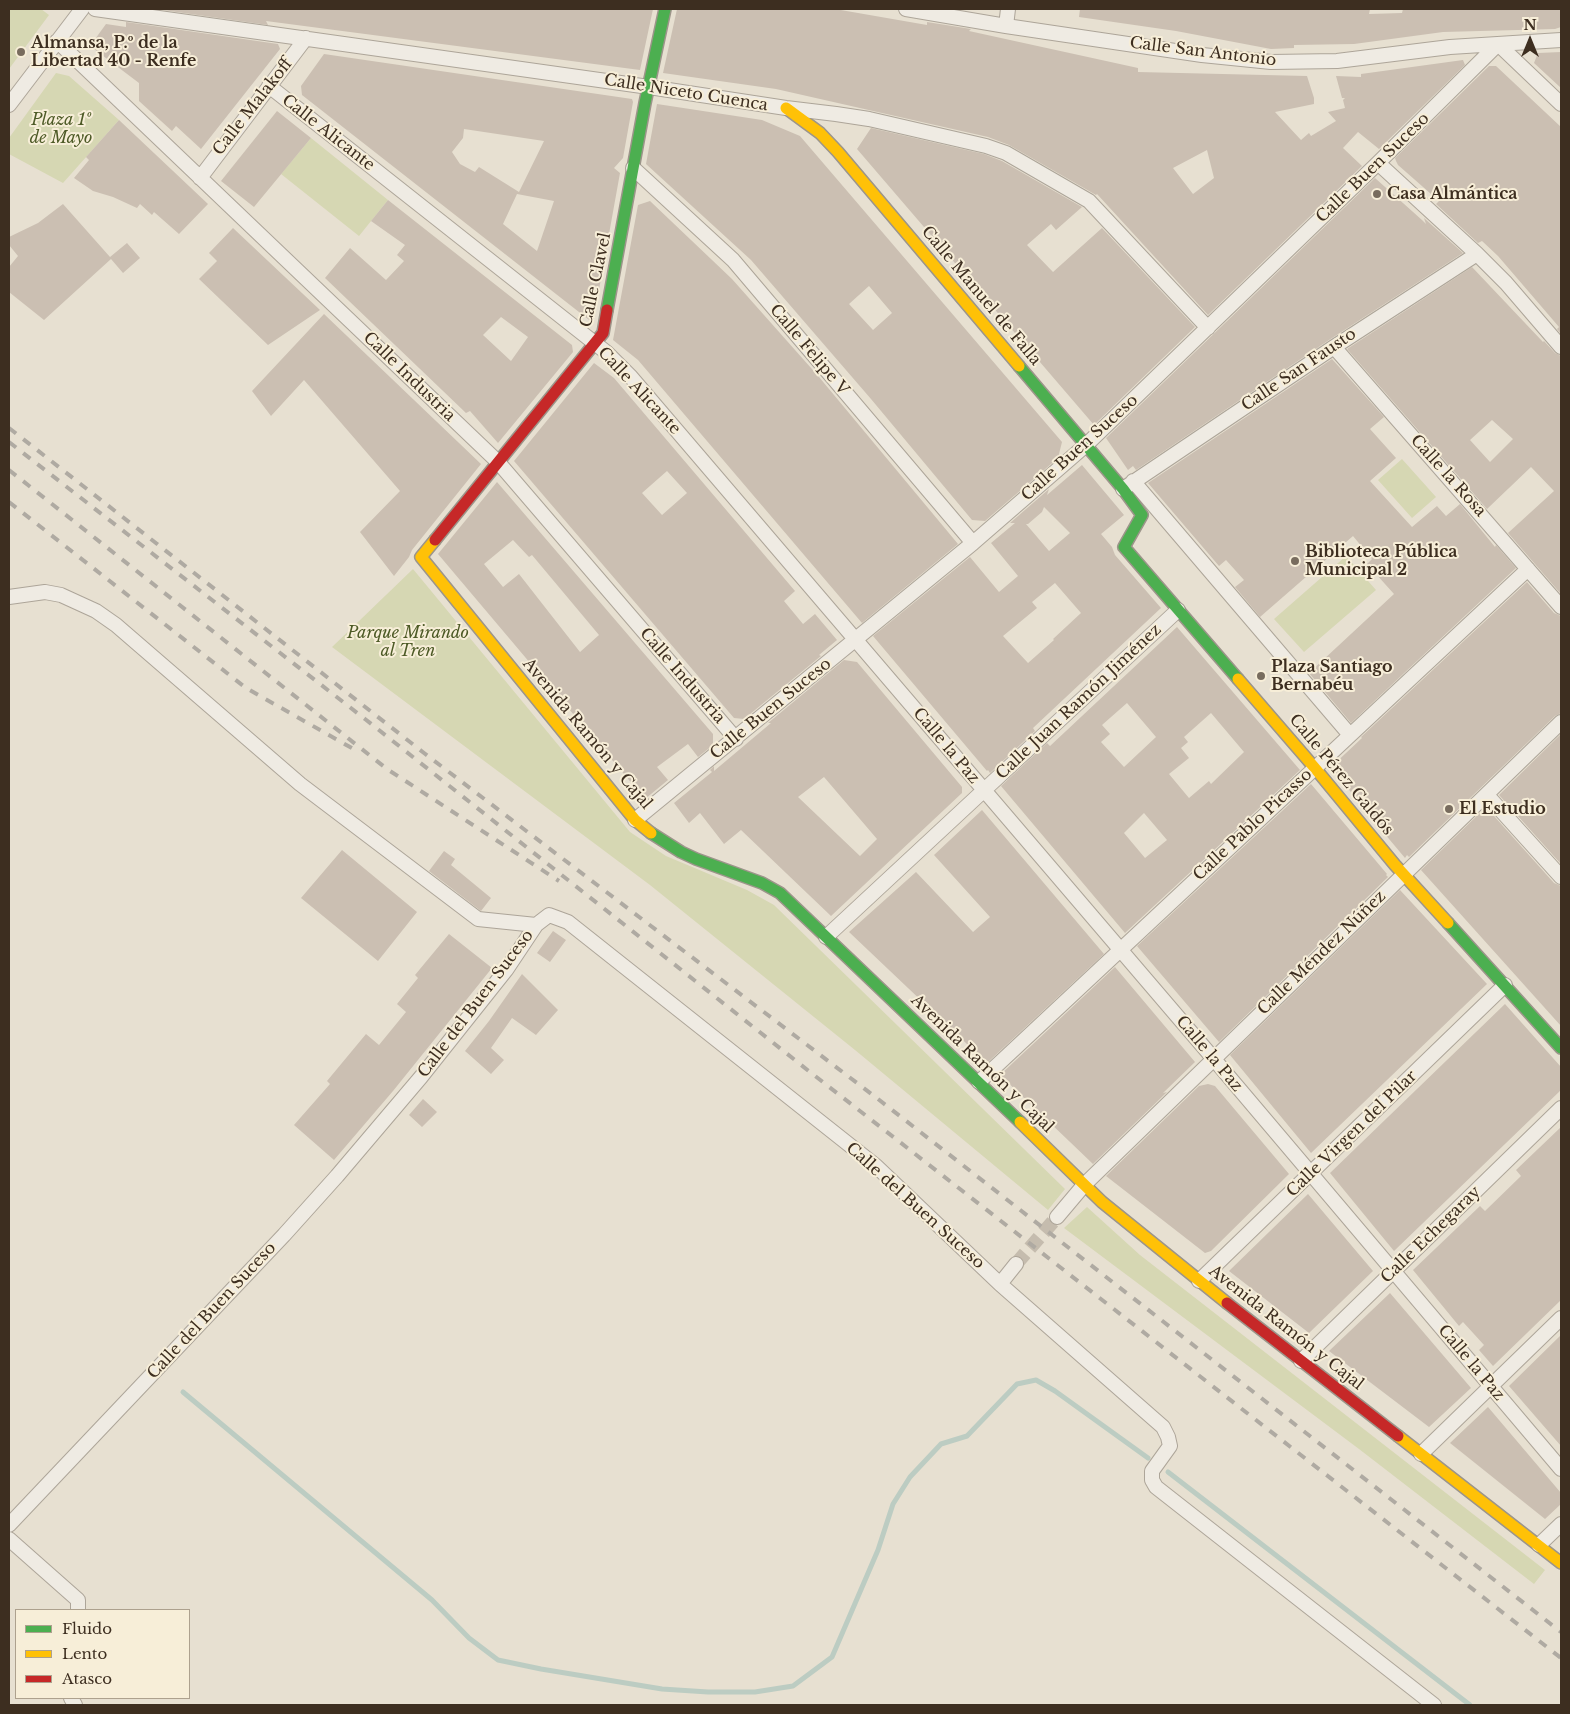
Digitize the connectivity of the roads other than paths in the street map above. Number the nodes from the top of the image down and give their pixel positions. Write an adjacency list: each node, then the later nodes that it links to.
1 (82, 9): 9 (street)
2 (95, 9): 7 (street, Calle Niceto Cuenca)
3 (665, 9): 12 (street, Calle Clavel)
4 (906, 9): 6 (street, Calle San Antonio)
5 (1008, 9): 6 (street)
6 (1006, 26): 10 (street, Calle San Antonio)
7 (306, 38): 11 (street, Calle Malakoff); 12 (street, Calle Niceto Cuenca)
8 (1561, 40): 10 (street, Calle San Antonio)
9 (57, 41): 14 (street); 18 (street, Calle Industria)
10 (1498, 44): 13 (street); 16 (street, Calle Buen Suceso)
11 (270, 86): 18 (street, Calle Malakoff); 21 (street, Calle Alicante)
12 (649, 87): 15 (street, Calle Niceto Cuenca); 17 (street, Calle Clavel)
13 (1561, 104)
14 (9, 105)
15 (786, 108): 20 (street, Calle Niceto Cuenca); 24 (street, Calle Manuel de Falla)
16 (1378, 163): 19 (street); 20 (street, Calle Buen Suceso)
17 (634, 168): 21 (street, Calle Clavel); 28 (street, Calle Felipe V)
18 (200, 178): 25 (street, Calle Industria)
19 (1478, 254): 22 (street, Calle San Fausto); 23 (street)
20 (1208, 328): 24 (street, Calle Buen Suceso)
21 (595, 343): 25 (street, Calle Clavel); 34 (street, Calle Alicante)
22 (1334, 347): 26 (street, Calle San Fausto); 30 (street, Calle la Rosa)
23 (1561, 347)
24 (1086, 445): 26 (street, Calle Manuel de Falla); 28 (street, Calle Buen Suceso)
25 (498, 462): 29 (street, Calle Clavel); 37 (street, Calle Industria)
26 (1128, 485): 27 (street, Calle Manuel de Falla); 36 (street)
27 (1142, 515): 33 (street, Calle Pérez Galdós)
28 (973, 543): 34 (street, Calle Buen Suceso)
29 (421, 557): 41 (street, Avenida Ramón y Cajal)
30 (1528, 569): 32 (street, Calle la Rosa); 36 (street, Calle Pablo Picasso)
31 (9, 597): 44 (street)
32 (1561, 607)
33 (1178, 610): 38 (street, Calle Pérez Galdós); 39 (street, Calle Juan Ramón Jiménez)
34 (856, 640): 37 (street, Calle Buen Suceso); 39 (street, Calle la Paz)
35 (1561, 722): 40 (street, Calle Méndez Núñez)
36 (1350, 735): 38 (street, Calle Pablo Picasso)
37 (736, 739): 41 (street, Calle Buen Suceso)
38 (1314, 767): 42 (street, Calle Pérez Galdós); 46 (street, Calle Pablo Picasso)
39 (983, 790): 45 (street, Calle Juan Ramón Jiménez); 46 (street, Calle la Paz)
40 (1487, 794): 42 (street, Calle Méndez Núñez); 43 (street)
41 (635, 820): 45 (street, Avenida Ramón y Cajal)
42 (1405, 874): 47 (street, Calle Pérez Galdós); 49 (street, Calle Méndez Núñez)
43 (1561, 877)
44 (536, 925): 58 (street, Calle del Buen Suceso); 65 (street, Calle del Buen Suceso)
45 (826, 938): 50 (street, Avenida Ramón y Cajal)
46 (1120, 950): 49 (street, Calle la Paz); 50 (street, Calle Pablo Picasso)
47 (1505, 985): 48 (street, Calle Pérez Galdós); 52 (street, Calle Virgen del Pilar)
48 (1561, 1048)
49 (1213, 1058): 52 (street, Calle la Paz); 53 (street, Calle Méndez Núñez)
50 (979, 1082): 53 (street, Avenida Ramón y Cajal)
51 (1561, 1108): 56 (street, Calle Echegaray)
52 (1311, 1174): 56 (street, Calle la Paz); 57 (street, Calle Virgen del Pilar)
53 (1084, 1185): 54 (street, Calle Méndez Núñez); 57 (street, Avenida Ramón y Cajal)
54 (1057, 1217)
55 (1016, 1264): 58 (street)
56 (1393, 1272): 60 (street, Calle Echegaray); 61 (street, Calle la Paz)
57 (1199, 1281): 60 (street, Avenida Ramón y Cajal)
58 (1000, 1284): 70 (street)
59 (1561, 1318): 61 (street)
60 (1301, 1361): 62 (street, Avenida Ramón y Cajal)
61 (1490, 1387): 62 (street); 63 (street, Calle la Paz)
62 (1421, 1454): 67 (street, Avenida Ramón y Cajal)
63 (1561, 1469)
64 (1561, 1524): 67 (street)
65 (9, 1525)
66 (9, 1539): 69 (street)
67 (1539, 1546): 68 (street, Avenida Ramón y Cajal)
68 (1561, 1564)
69 (78, 1609)
70 (1434, 1705)

